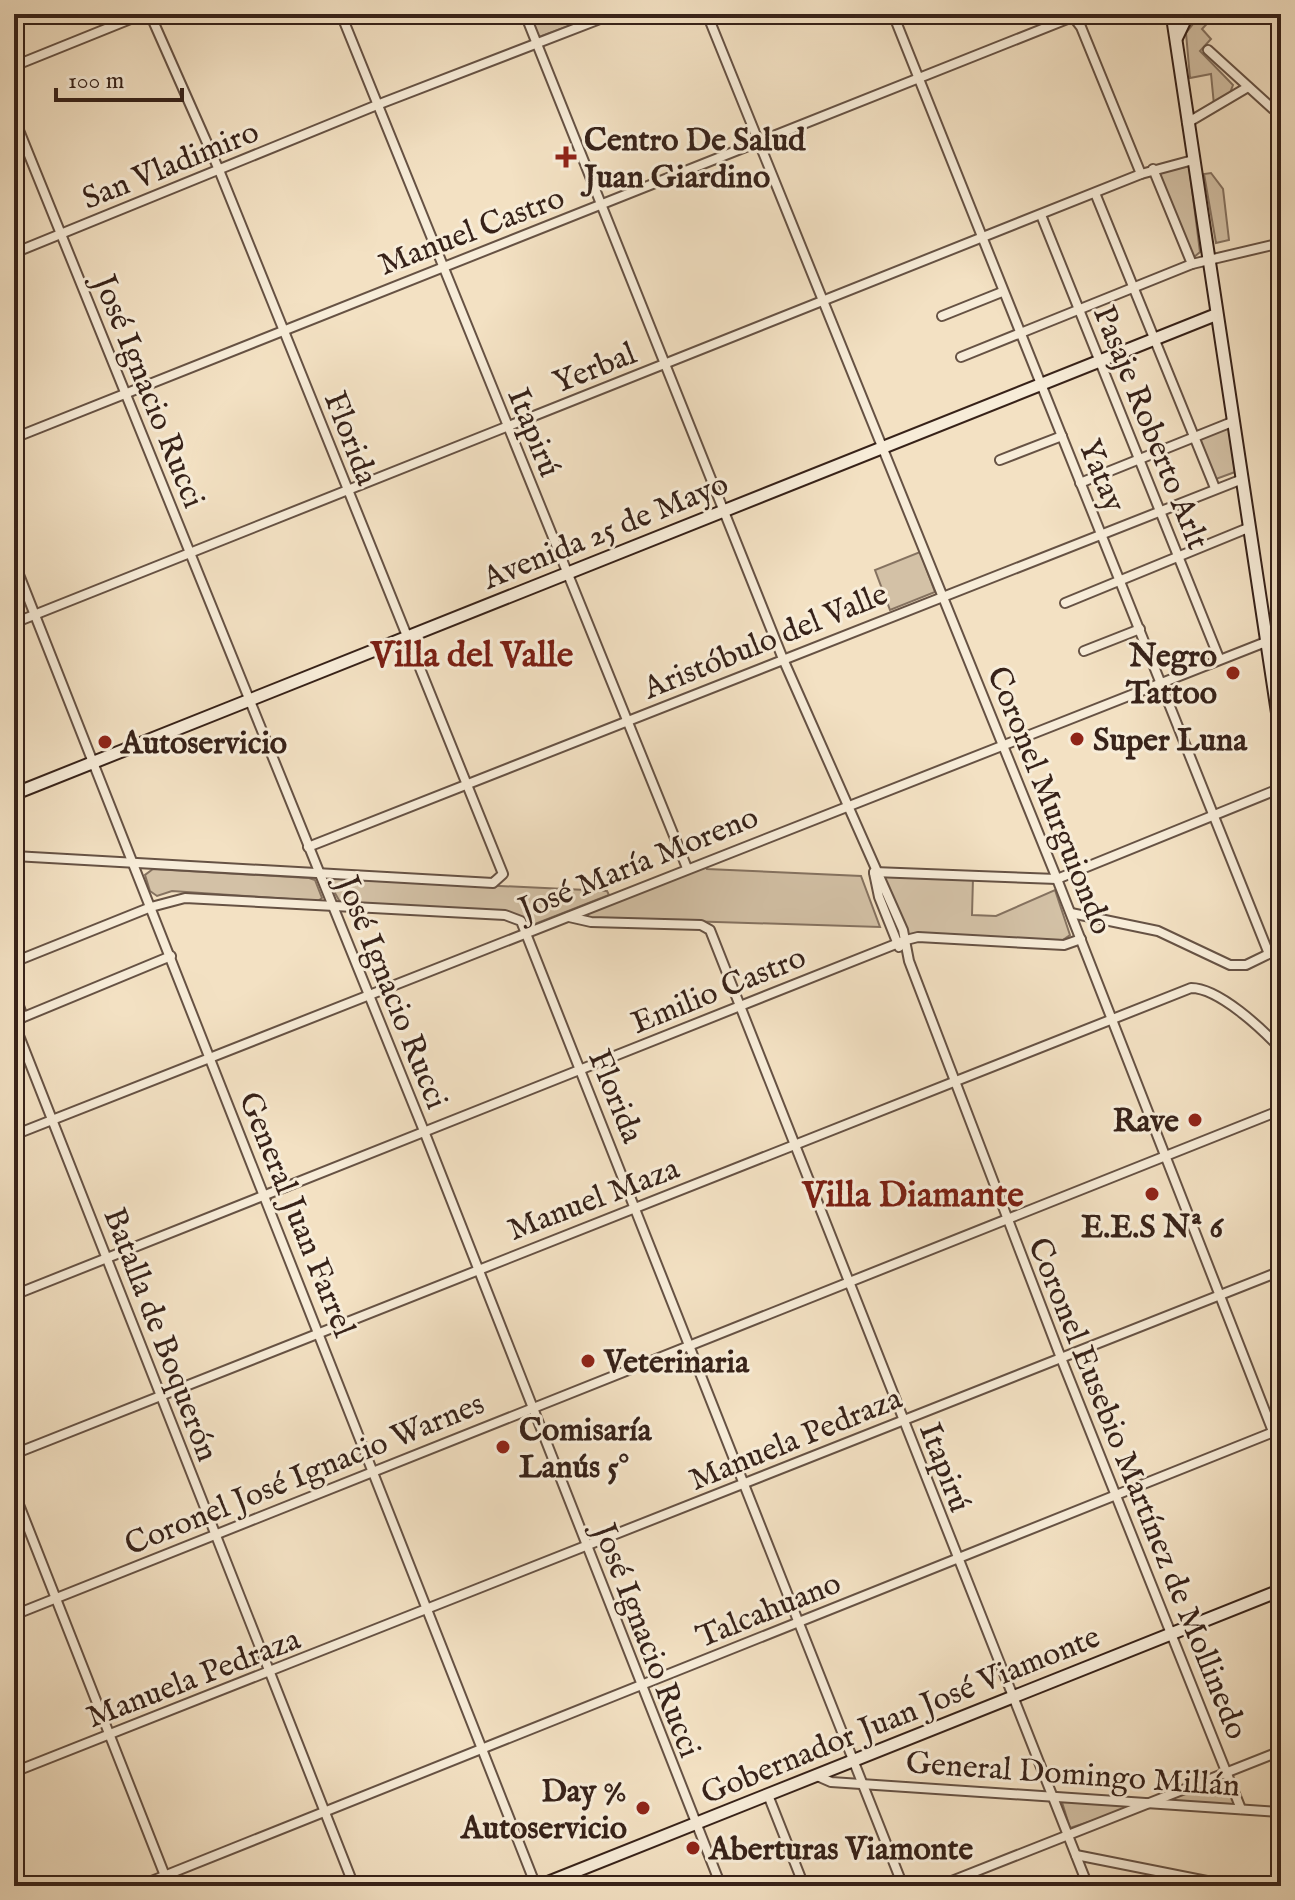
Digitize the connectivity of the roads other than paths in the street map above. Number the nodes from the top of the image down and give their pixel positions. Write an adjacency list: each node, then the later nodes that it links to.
1 (143, 14): 14 (street)
2 (150, 14): 24 (street, Florida)
3 (341, 14): 17 (street, Itapirú)
4 (525, 14): 11 (street, Coronel Eusebio Martínez de Mollinedo)
5 (613, 14): 11 (street, San Vladimiro)
6 (707, 14): 21 (street)
7 (893, 14): 15 (street, Yatay)
8 (1172, 14): 12 (main road)
9 (1188, 14): 12 (main road)
10 (1075, 15): 15 (street, Manuel Castro); 25 (street)
11 (536, 44): 17 (street, San Vladimiro); 27 (street, Coronel Eusebio Martínez de Mollinedo)
12 (1175, 46): 20 (main road)
13 (1208, 50): 16 (street)
14 (14, 66)
15 (918, 78): 21 (street, Manuel Castro); 30 (street, Yatay)
16 (1248, 87): 18 (street); 20 (street)
17 (377, 105): 24 (street, San Vladimiro); 35 (street, Itapirú)
18 (1279, 114)
19 (14, 118): 29 (street, José Ignacio Rucci)
20 (1187, 123): 22 (main road)
21 (759, 142): 27 (street, Manuel Castro); 38 (street, Coronel Murguiondo)
22 (1193, 160): 23 (street, Yerbal); 33 (main road)
23 (1153, 169): 25 (street, Yerbal); 34 (street)
24 (219, 170): 29 (street, San Vladimiro); 42 (street, Florida)
25 (1141, 174): 26 (street, Yerbal)
26 (1095, 193): 28 (street, Yerbal); 36 (street)
27 (602, 205): 35 (street, Manuel Castro); 47 (street, Coronel Eusebio Martínez de Mollinedo)
28 (1041, 215): 30 (street, Yerbal); 39 (street, Pasaje Roberto Arlt)
29 (62, 235): 32 (street, San Vladimiro); 49 (street, José Ignacio Rucci)
30 (983, 239): 37 (street, Yatay); 38 (street, Yerbal)
31 (1281, 243): 33 (street)
32 (14, 253)
33 (1207, 259): 34 (street); 40 (main road)
34 (1192, 264): 36 (street)
35 (443, 266): 42 (street, Manuel Castro); 51 (street, Itapirú)
36 (1133, 287): 39 (street); 44 (street)
37 (1002, 292): 41 (street); 43 (street, Yatay)
38 (823, 302): 47 (street, Yerbal); 55 (street, Coronel Murguiondo)
39 (1078, 309): 43 (street); 46 (street, Pasaje Roberto Arlt)
40 (1215, 315): 44 (main road, Avenida 25 de Mayo); 50 (main road)
41 (942, 316)
42 (284, 331): 49 (street, Manuel Castro); 61 (street, Florida)
43 (1020, 333): 45 (street); 48 (street, Yatay)
44 (1154, 338): 46 (main road, Avenida 25 de Mayo); 53 (street)
45 (961, 357)
46 (1099, 360): 48 (main road, Avenida 25 de Mayo); 56 (street, Pasaje Roberto Arlt)
47 (665, 364): 51 (street, Yerbal); 63 (street, Coronel Eusebio Martínez de Mollinedo)
48 (1040, 383): 52 (street, Yatay); 55 (main road, Avenida 25 de Mayo)
49 (125, 392): 54 (street, Manuel Castro); 66 (street, José Ignacio Rucci)
50 (1232, 422): 53 (street); 58 (main road)
51 (507, 427): 61 (street, Yerbal); 69 (street, Itapirú)
52 (1062, 436): 57 (street); 59 (street, Yatay)
53 (1194, 436): 56 (street); 60 (street)
54 (14, 438)
55 (884, 447): 63 (main road, Avenida 25 de Mayo); 71 (street, Coronel Murguiondo)
56 (1140, 458): 59 (street); 62 (street, Pasaje Roberto Arlt)
57 (1000, 460)
58 (1240, 480): 60 (street, Aristóbulo del Valle); 64 (main road)
59 (1080, 483): 65 (street, Yatay)
60 (1215, 488): 62 (street, Aristóbulo del Valle)
61 (347, 491): 66 (street, Yerbal); 77 (street, Florida)
62 (1160, 509): 65 (street, Aristóbulo del Valle); 67 (street, Pasaje Roberto Arlt)
63 (723, 511): 69 (main road, Avenida 25 de Mayo); 81 (street, Coronel Eusebio Martínez de Mollinedo)
64 (1248, 528): 67 (street); 78 (main road)
65 (1101, 533): 70 (street, Yatay); 71 (street, Aristóbulo del Valle)
66 (189, 554): 73 (street, Yerbal); 83 (street, José Ignacio Rucci)
67 (1179, 556): 70 (street); 80 (street, Pasaje Roberto Arlt)
68 (14, 562): 73 (street, General Juan Farrel)
69 (566, 573): 77 (main road, Avenida 25 de Mayo); 84 (street, Itapirú)
70 (1120, 580): 72 (street); 75 (street, Yatay)
71 (943, 596): 81 (street, Aristóbulo del Valle); 86 (street, Coronel Murguiondo)
72 (1065, 603)
73 (35, 615): 74 (street, Yerbal); 87 (street, General Juan Farrel)
74 (14, 623)
75 (1140, 629): 79 (street); 82 (street, Yatay)
76 (1281, 636): 78 (street, José María Moreno)
77 (406, 638): 83 (main road, Avenida 25 de Mayo); 88 (street, Florida)
78 (1267, 641): 80 (street, José María Moreno); 85 (main road)
79 (1084, 651)
80 (1219, 658): 82 (street, José María Moreno)
81 (783, 659): 84 (street, Aristóbulo del Valle); 91 (street, Coronel Eusebio Martínez de Mollinedo)
82 (1161, 681): 86 (street, José María Moreno); 92 (street, Yatay)
83 (248, 701): 87 (main road, Avenida 25 de Mayo); 93 (street, José Ignacio Rucci)
84 (625, 721): 88 (street, Aristóbulo del Valle); 96 (street, Itapirú)
85 (1281, 736)
86 (1003, 745): 91 (street, José María Moreno); 99 (street, Coronel Murguiondo)
87 (94, 762): 90 (main road, Avenida 25 de Mayo); 95 (street, General Juan Farrel)
88 (465, 786): 93 (street, Aristóbulo del Valle); 98 (street, Florida)
89 (1281, 788): 92 (street)
90 (14, 794)
91 (847, 806): 96 (street, José María Moreno); 97 (street, Coronel Eusebio Martínez de Mollinedo)
92 (1214, 818): 99 (street); 108 (street, Yatay)
93 (308, 847): 98 (street, José Ignacio Rucci)
94 (14, 856): 95 (street)
95 (132, 862): 98 (street); 100 (street, General Juan Farrel)
96 (687, 868): 103 (street, José María Moreno)
97 (874, 872): 99 (street); 106 (street, Coronel Eusebio Martínez de Mollinedo)
98 (318, 873): 101 (street, José Ignacio Rucci)
99 (1057, 879): 102 (street, Coronel Murguiondo)
100 (151, 907): 101 (street); 109 (street, General Juan Farrel); 110 (street)
101 (332, 907): 104 (street); 112 (street, José Ignacio Rucci)
102 (1071, 913): 105 (street, Coronel Murguiondo); 108 (street)
103 (568, 916): 104 (street, José María Moreno); 113 (street, Itapirú)
104 (528, 932): 112 (street, José María Moreno); 119 (street, Florida)
105 (1081, 939): 106 (street, Emilio Castro); 115 (street, Coronel Murguiondo)
106 (901, 942): 113 (street, Emilio Castro); 120 (street, Coronel Eusebio Martínez de Mollinedo)
107 (1281, 948): 108 (street)
108 (1269, 954)
109 (171, 956): 114 (street); 118 (street, General Juan Farrel)
110 (14, 962)
111 (14, 992): 114 (street)
112 (368, 995): 118 (street, José María Moreno); 123 (street, José Ignacio Rucci)
113 (738, 1006): 119 (street, Emilio Castro); 125 (street, Itapirú)
114 (23, 1017): 116 (street)
115 (1110, 1017): 117 (street, Manuel Maza); 120 (street, Manuel Maza); 126 (street, Coronel Murguiondo)
116 (14, 1022): 122 (street, Batalla de Boquerón)
117 (1281, 1049)
118 (210, 1057): 122 (street, José María Moreno); 127 (street, General Juan Farrel)
119 (580, 1070): 123 (street, Emilio Castro); 128 (street, Florida)
120 (954, 1080): 125 (street, Manuel Maza); 129 (street, Coronel Eusebio Martínez de Mollinedo)
121 (1281, 1110): 126 (street, Coronel José Ignacio Warnes)
122 (52, 1120): 124 (street, José María Moreno); 130 (street, Batalla de Boquerón)
123 (424, 1131): 127 (street, Emilio Castro); 131 (street, José Ignacio Rucci)
124 (14, 1135)
125 (792, 1145): 128 (street, Manuel Maza); 133 (street, Itapirú)
126 (1165, 1156): 129 (street, Coronel José Ignacio Warnes); 135 (street, Coronel Murguiondo)
127 (265, 1195): 130 (street, Emilio Castro); 136 (street, General Juan Farrel)
128 (636, 1208): 131 (street, Manuel Maza); 137 (street, Florida)
129 (1008, 1220): 133 (street, Coronel José Ignacio Warnes); 138 (street, Coronel Eusebio Martínez de Mollinedo)
130 (105, 1258): 134 (street, Emilio Castro); 139 (street, Batalla de Boquerón)
131 (477, 1269): 136 (street, Manuel Maza); 140 (street, José Ignacio Rucci)
132 (1281, 1271): 135 (street, Manuela Pedraza)
133 (847, 1283): 137 (street, Coronel José Ignacio Warnes); 141 (street, Itapirú)
134 (14, 1295)
135 (1219, 1295): 138 (street, Manuela Pedraza); 142 (street, Coronel Murguiondo)
136 (320, 1333): 139 (street, Manuel Maza); 145 (street, General Juan Farrel)
137 (690, 1345): 140 (street, Coronel José Ignacio Warnes); 146 (street, Florida)
138 (1061, 1358): 141 (street, Manuela Pedraza); 148 (street, Coronel Eusebio Martínez de Mollinedo)
139 (159, 1396): 144 (street, Manuel Maza); 149 (street, Batalla de Boquerón)
140 (532, 1408): 145 (street, Coronel José Ignacio Warnes); 150 (street, José Ignacio Rucci)
141 (903, 1421): 146 (street, Manuela Pedraza); 151 (street, Itapirú)
142 (1277, 1431): 143 (street, Coronel Murguiondo); 148 (street, Talcahuano)
143 (1281, 1452)
144 (14, 1454)
145 (374, 1471): 149 (street, Coronel José Ignacio Warnes); 154 (street, General Juan Farrel)
146 (743, 1484): 150 (street, Manuela Pedraza); 156 (street, Florida)
147 (14, 1492): 153 (street)
148 (1116, 1497): 151 (street, Talcahuano); 157 (street, Coronel Eusebio Martínez de Mollinedo)
149 (215, 1534): 153 (street, Coronel José Ignacio Warnes); 158 (street, Batalla de Boquerón)
150 (585, 1547): 154 (street, Manuela Pedraza); 159 (street, José Ignacio Rucci)
151 (957, 1560): 156 (street, Talcahuano); 160 (street, Itapirú)
152 (1281, 1590): 157 (main road, Gobernador Juan José Viamonte)
153 (55, 1598): 155 (street, Coronel José Ignacio Warnes); 161 (street)
154 (429, 1610): 158 (street, Manuela Pedraza); 162 (street, General Juan Farrel)
155 (14, 1615)
156 (798, 1622): 159 (street, Talcahuano); 164 (street, Florida)
157 (1169, 1634): 160 (main road, Gobernador Juan José Viamonte); 166 (street, Coronel Eusebio Martínez de Mollinedo)
158 (269, 1673): 161 (street, Manuela Pedraza); 173 (street, Batalla de Boquerón)
159 (639, 1687): 162 (street, Talcahuano); 175 (street, José Ignacio Rucci)
160 (1013, 1698): 164 (main road, Gobernador Juan José Viamonte); 170 (street, Itapirú)
161 (110, 1735): 165 (street, Manuela Pedraza); 179 (street)
162 (481, 1749): 173 (street, Talcahuano); 184 (street, General Juan Farrel)
163 (1281, 1751): 166 (street)
164 (854, 1760): 167 (main road, Gobernador Juan José Viamonte); 168 (street, Florida)
165 (14, 1772)
166 (1226, 1773): 171 (street); 172 (street, Coronel Eusebio Martínez de Mollinedo)
167 (815, 1775): 168 (street, General Domingo Millán); 169 (main road, Gobernador Juan José Viamonte)
168 (863, 1783): 170 (street, General Domingo Millán); 187 (street, Florida)
169 (768, 1795): 175 (main road, Gobernador Juan José Viamonte); 186 (street)
170 (1051, 1796): 171 (street, General Domingo Millán); 176 (street, Itapirú)
171 (1150, 1802): 172 (street, General Domingo Millán); 176 (street)
172 (1241, 1809): 174 (street, General Domingo Millán)
173 (323, 1811): 179 (street, Talcahuano); 183 (street, Batalla de Boquerón)
174 (1281, 1812)
175 (695, 1824): 184 (main road, Gobernador Juan José Viamonte); 185 (street, José Ignacio Rucci)
176 (1067, 1835): 177 (street, Itapirú); 188 (street)
177 (1076, 1855): 189 (street, Itapirú); 190 (street)
178 (14, 1870): 180 (street)
179 (165, 1876): 181 (street, Talcahuano); 182 (street)
180 (20, 1886)
181 (139, 1886)
182 (169, 1886)
183 (354, 1886)
184 (537, 1886)
185 (721, 1886)
186 (804, 1886)
187 (903, 1886)
188 (939, 1886)
189 (1088, 1886)
190 (1232, 1886)

